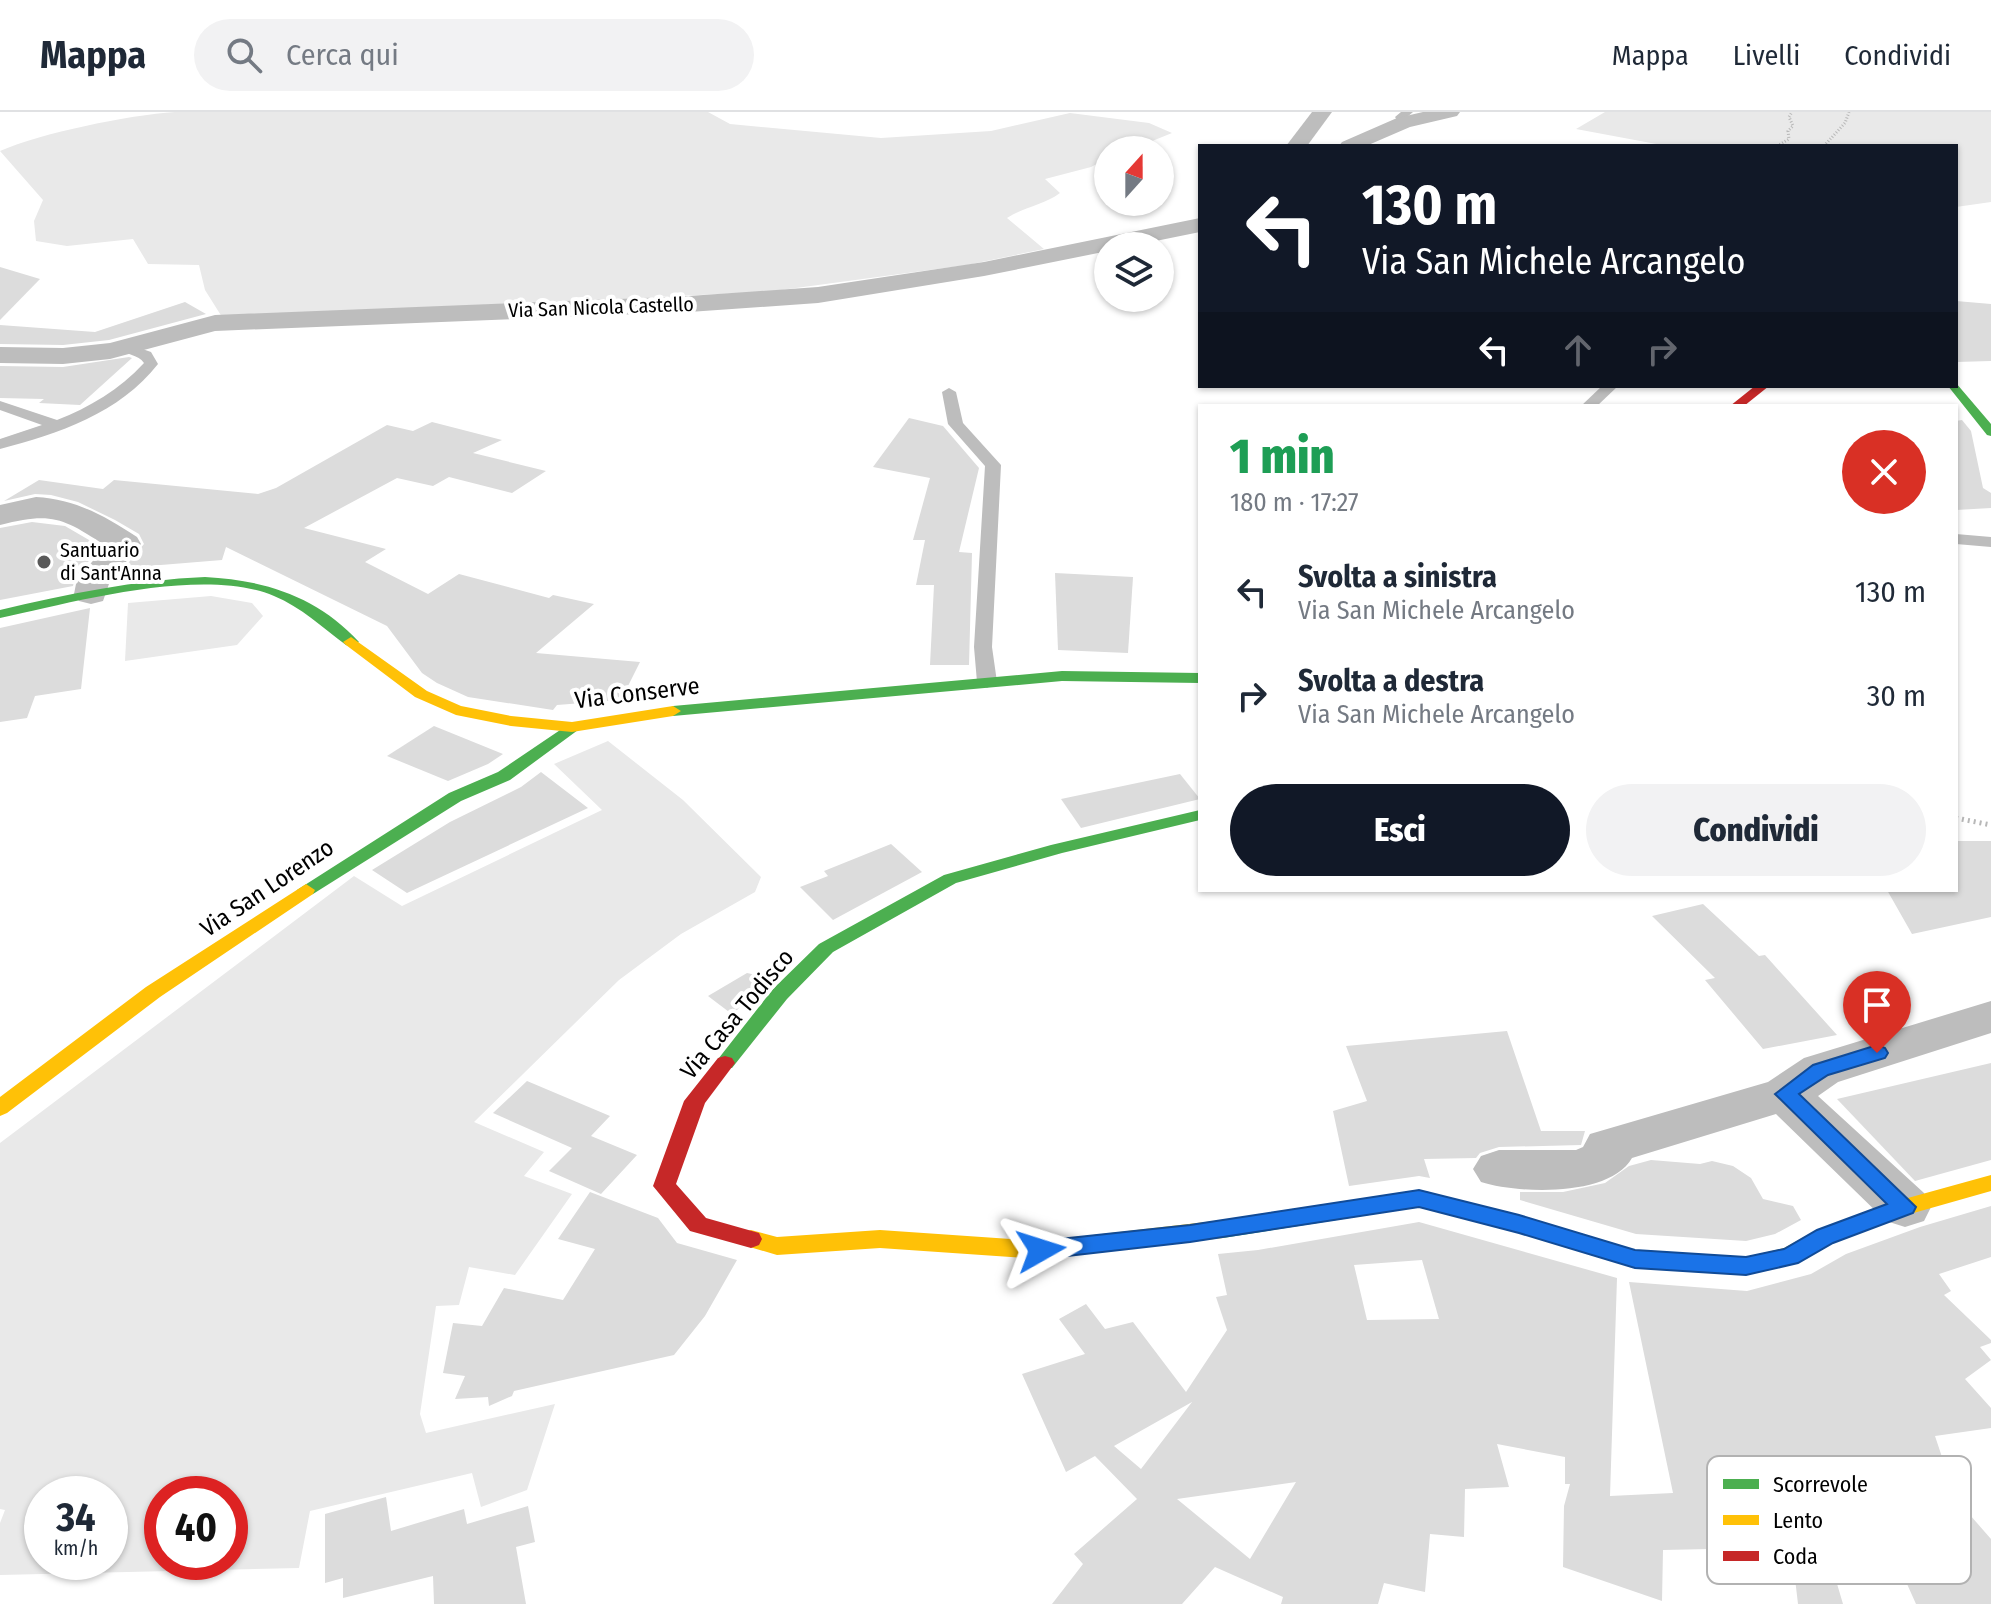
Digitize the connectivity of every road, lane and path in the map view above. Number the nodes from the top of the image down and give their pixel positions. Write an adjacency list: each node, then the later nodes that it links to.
1 (1322, 112): 6 (street)
2 (1450, 112): 5 (street)
3 (1792, 112): 8 (path)
4 (1849, 112): 9 (path)
5 (1406, 117): 7 (street)
6 (1298, 144)
7 (1353, 144)
8 (1780, 144)
9 (1826, 144)
10 (1198, 225): 11 (street, Via San Nicola Castello)
11 (128, 348): 12 (street, Via San Nicola Castello); 20 (lane)
12 (0, 355)
13 (1609, 388): 17 (lane)
14 (1760, 388): 18 (street)
15 (1956, 388): 21 (street)
16 (949, 392): 29 (lane)
17 (1590, 404)
18 (1739, 404)
19 (0, 405): 20 (lane)
20 (58, 426): 22 (lane)
21 (1991, 432)
22 (0, 444)
23 (0, 515): 26 (street)
24 (1958, 539): 25 (lane)
25 (1991, 542)
26 (91, 594): 27 (street, Via Conserve); 30 (street, Via Conserve)
27 (0, 614)
28 (1198, 678): 29 (street, Via Conserve)
29 (987, 682): 30 (street, Via Conserve)
30 (572, 727): 36 (street, Via San Lorenzo)
31 (1198, 815): 39 (street, Via Casa Todisco)
32 (1958, 818): 33 (path)
33 (1991, 825)
34 (1991, 1017): 35 (street)
35 (1785, 1094): 37 (street); 39 (street)
36 (0, 1108)
37 (1499, 1169)
38 (1991, 1183): 39 (street)
39 (1905, 1207)

